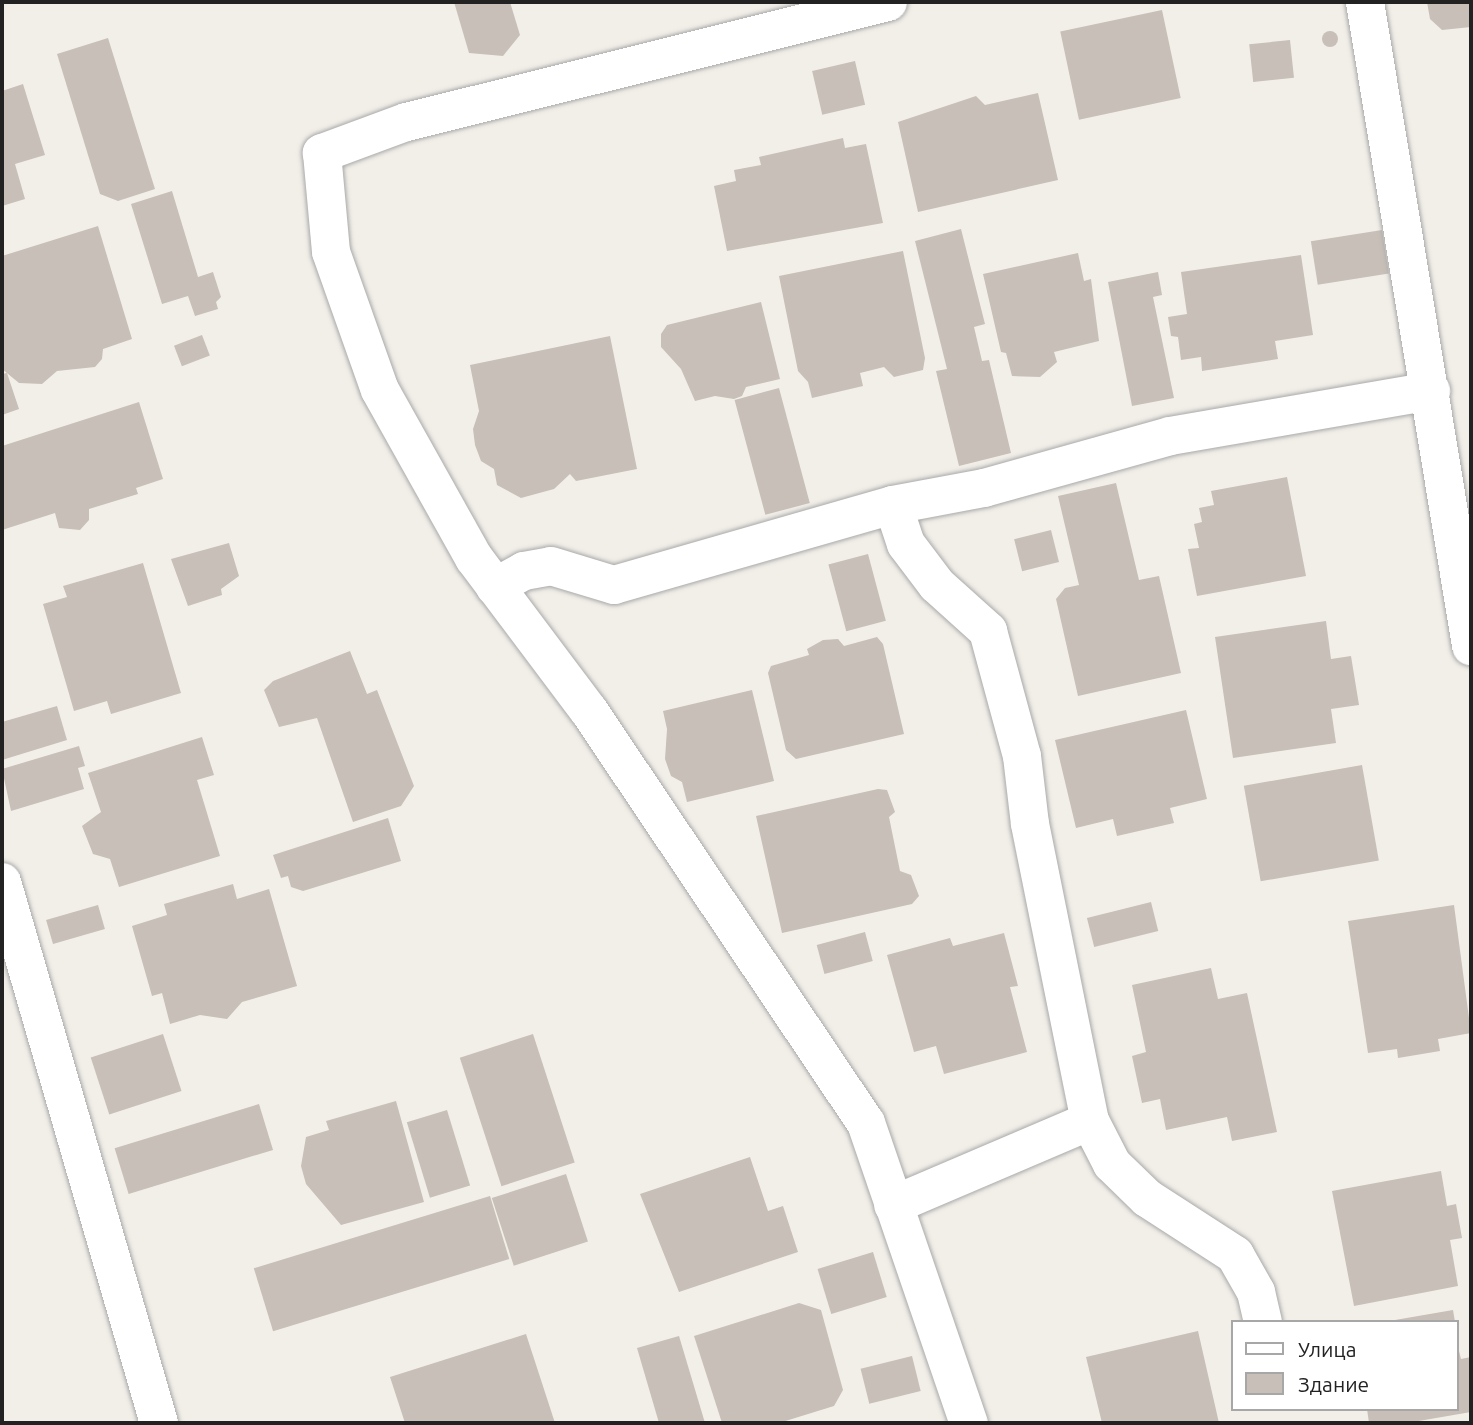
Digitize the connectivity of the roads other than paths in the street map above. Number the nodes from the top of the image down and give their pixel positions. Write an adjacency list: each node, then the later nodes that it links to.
1 (888, 2): 5 (street)
2 (1365, 2): 3 (street)
3 (1431, 391): 4 (street); 6 (street)
4 (893, 505): 5 (street); 8 (street)
5 (495, 587): 9 (street)
6 (1471, 646)
7 (2, 882): 11 (street)
8 (1090, 1121): 9 (street); 10 (street)
9 (894, 1205): 12 (street)
10 (1263, 1320)
11 (159, 1423)
12 (969, 1423)

